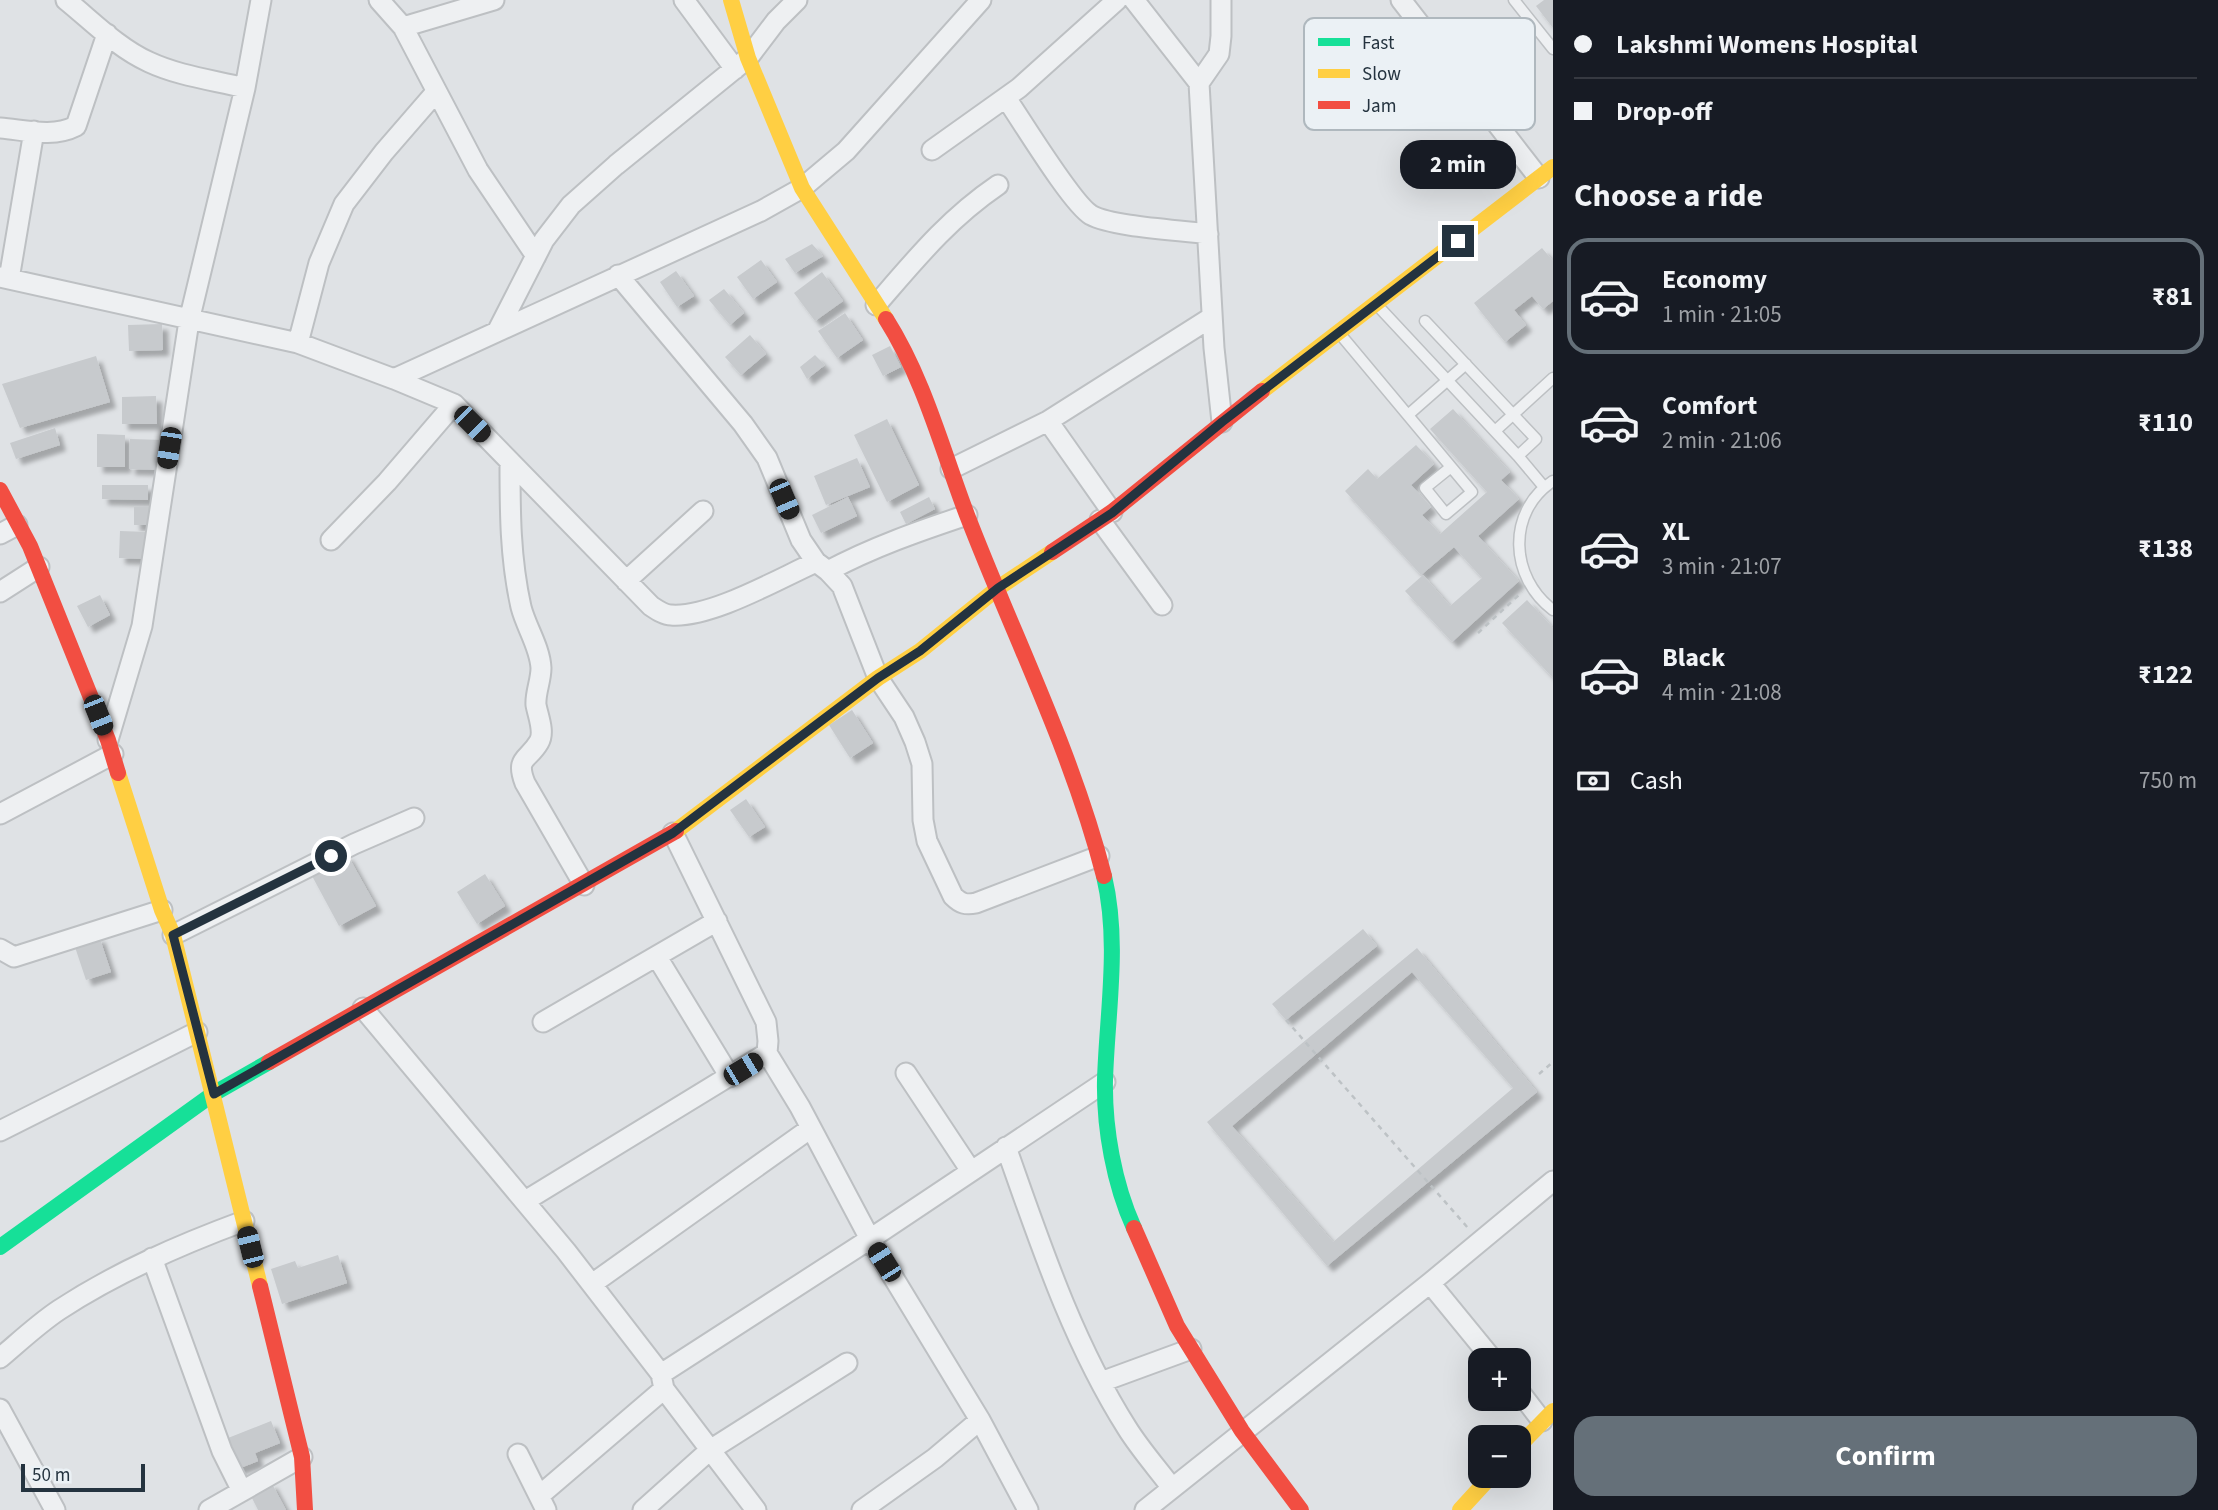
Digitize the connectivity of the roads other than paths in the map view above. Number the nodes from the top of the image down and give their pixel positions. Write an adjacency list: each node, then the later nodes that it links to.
1 (66, 0): 18 (street)
2 (261, 0): 22 (street)
3 (379, 0): 17 (street)
4 (494, 0): 17 (street)
5 (684, 0): 20 (street)
6 (731, 0): 20 (street)
7 (797, 0): 20 (street)
8 (981, 0): 31 (street)
9 (1117, 0): 24 (street)
10 (1134, 0): 21 (street)
11 (1221, 0): 21 (street)
12 (1401, 0): 14 (street)
13 (1514, 0): 15 (lane)
14 (1416, 18)
15 (1528, 18)
16 (1535, 26): 19 (lane)
17 (404, 27): 23 (street)
18 (107, 34): 22 (street); 27 (street)
19 (1553, 49)
20 (742, 63): 31 (street); 33 (street)
21 (1199, 83): 32 (street)
22 (245, 88): 39 (street)
23 (436, 92): 33 (street); 43 (street)
24 (1006, 98): 28 (street); 32 (street)
25 (0, 128): 27 (street)
26 (1510, 130): 29 (street)
27 (34, 131): 35 (street)
28 (932, 150)
29 (1546, 173): 36 (street)
30 (998, 185): 37 (street)
31 (802, 188): 34 (street); 37 (street)
32 (1208, 234): 38 (street)
33 (536, 256): 41 (street)
34 (618, 275): 41 (street); 65 (street)
35 (5, 278): 39 (street)
36 (1376, 304): 42 (street); 47 (lane)
37 (876, 305): 57 (street)
38 (1212, 317): 51 (street); 52 (street)
39 (189, 321): 43 (street); 73 (street)
40 (1425, 321): 44 (lane)
41 (498, 330): 46 (street)
42 (1340, 333): 49 (lane); 52 (street)
43 (298, 343): 46 (street)
44 (1466, 364): 47 (lane); 50 (lane)
45 (1553, 378): 50 (lane)
46 (394, 379): 48 (street)
47 (1448, 380): 49 (lane); 53 (lane)
48 (454, 404): 55 (street); 64 (street)
49 (1408, 415): 56 (lane)
50 (1513, 415): 53 (lane); 54 (lane)
51 (1048, 421): 57 (street); 62 (street)
52 (1222, 422): 62 (street)
53 (1495, 432): 54 (lane)
54 (1518, 456): 58 (lane)
55 (510, 462): 67 (street); 78 (street)
56 (1451, 467): 56 (lane)
57 (951, 469): 61 (street)
58 (1549, 484): 71 (lane)
59 (0, 489): 63 (street)
60 (703, 511): 67 (street)
61 (967, 515): 65 (street); 68 (street)
62 (1106, 516): 68 (street); 70 (street)
63 (9, 530): 66 (street)
64 (331, 540)
65 (822, 566): 67 (street); 72 (street)
66 (39, 567): 69 (street); 73 (street)
67 (626, 581)
68 (998, 588): 72 (street); 77 (street)
69 (0, 592)
70 (1162, 605)
71 (1553, 610)
72 (878, 678): 76 (street); 77 (street)
73 (110, 747): 74 (street); 79 (street)
74 (0, 814)
75 (414, 818): 81 (street)
76 (673, 833): 78 (street); 80 (street)
77 (1099, 856): 90 (street)
78 (584, 885): 84 (street)
79 (162, 910): 81 (street); 82 (street)
80 (717, 921): 83 (street); 87 (street)
81 (173, 935): 86 (street)
82 (0, 948)
83 (657, 957): 85 (street); 89 (street)
84 (363, 1008): 91 (street); 97 (street)
85 (543, 1023)
86 (197, 1032): 91 (street); 93 (street)
87 (766, 1053): 89 (street); 92 (street)
88 (906, 1073): 95 (street)
89 (730, 1077): 97 (street)
90 (1105, 1082): 94 (street); 105 (street)
91 (214, 1094): 98 (street); 100 (street)
92 (811, 1129): 99 (street); 103 (street)
93 (0, 1131)
94 (1006, 1147): 95 (street); 109 (street)
95 (971, 1171): 99 (street)
96 (1553, 1181): 102 (street)
97 (525, 1201): 103 (street)
98 (244, 1221): 101 (street); 117 (street)
99 (870, 1239): 108 (street); 112 (street)
100 (0, 1247)
101 (152, 1258): 106 (street); 120 (street)
102 (1430, 1283): 104 (street); 114 (street)
103 (592, 1284): 108 (street)
104 (1483, 1348)
105 (1191, 1349): 109 (street); 114 (street)
106 (0, 1358)
107 (847, 1363): 115 (street)
108 (662, 1382): 115 (street); 121 (street)
109 (1101, 1382): 118 (street)
110 (1534, 1405): 113 (street)
111 (0, 1409): 123 (street)
112 (980, 1420): 122 (street); 128 (street)
113 (1527, 1425)
114 (1242, 1431): 118 (street); 130 (street)
115 (710, 1450): 126 (street); 127 (street)
116 (518, 1454): 121 (street)
117 (302, 1457): 120 (street); 125 (street)
118 (1172, 1488): 129 (street)
119 (1480, 1488): 131 (street)
120 (242, 1491): 124 (street)
121 (543, 1503)
122 (1026, 1509)
123 (55, 1510)
124 (209, 1510)
125 (305, 1510)
126 (643, 1510)
127 (756, 1510)
128 (862, 1510)
129 (1145, 1510)
130 (1301, 1510)
131 (1460, 1510)

